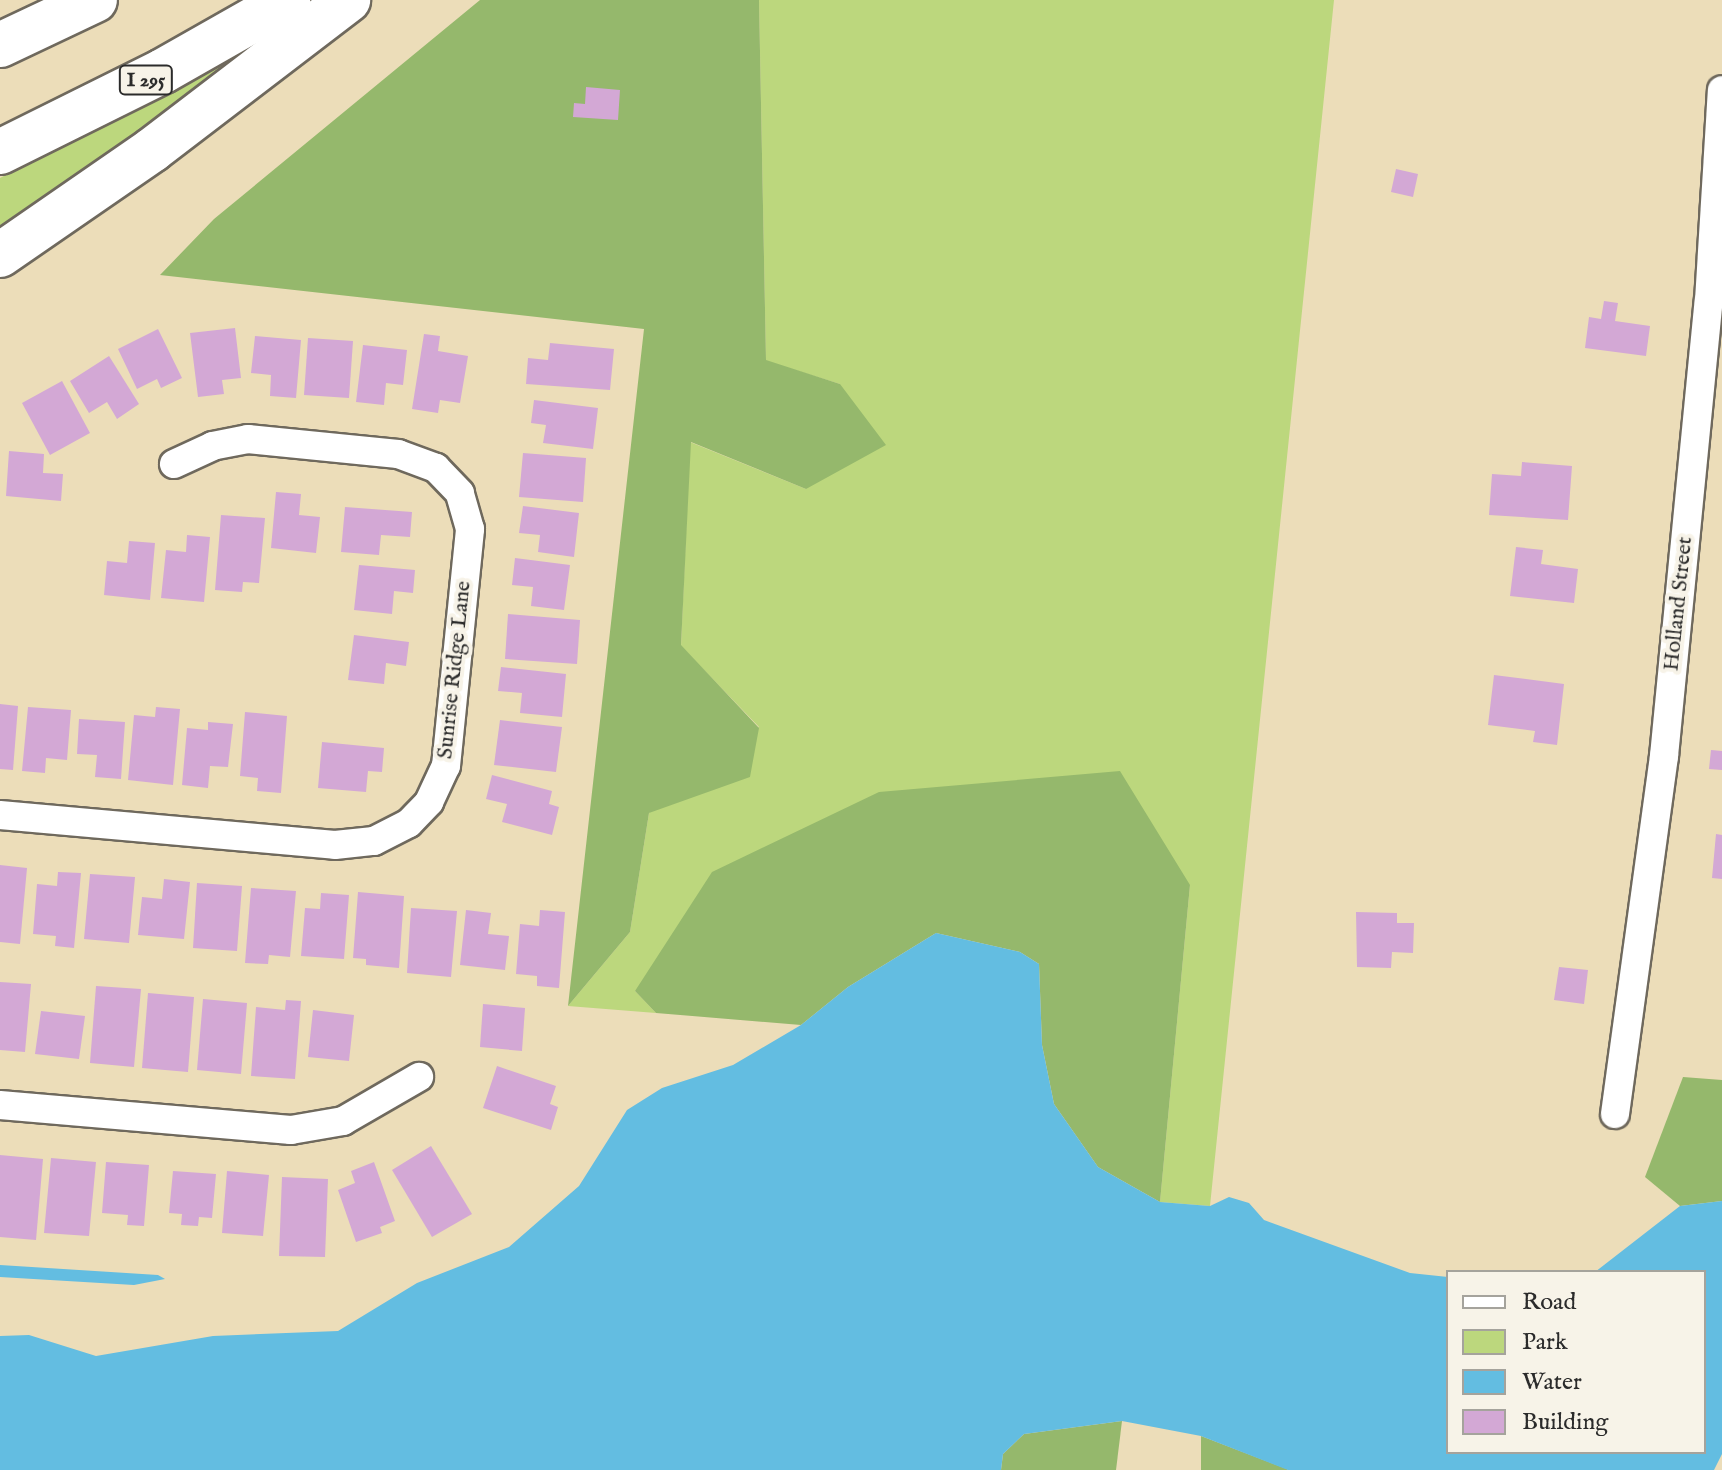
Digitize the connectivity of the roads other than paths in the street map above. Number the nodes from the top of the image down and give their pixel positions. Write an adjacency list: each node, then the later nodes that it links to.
1 (95, 0): 4 (highway)
2 (288, 0): 6 (highway, I 295)
3 (348, 0): 7 (highway)
4 (0, 45)
5 (1722, 90): 12 (street, Holland Street)
6 (0, 152)
7 (0, 255)
8 (174, 464): 9 (street, Sunrise Ridge Lane)
9 (0, 815)
10 (419, 1077): 11 (street)
11 (0, 1105)
12 (1615, 1114)

